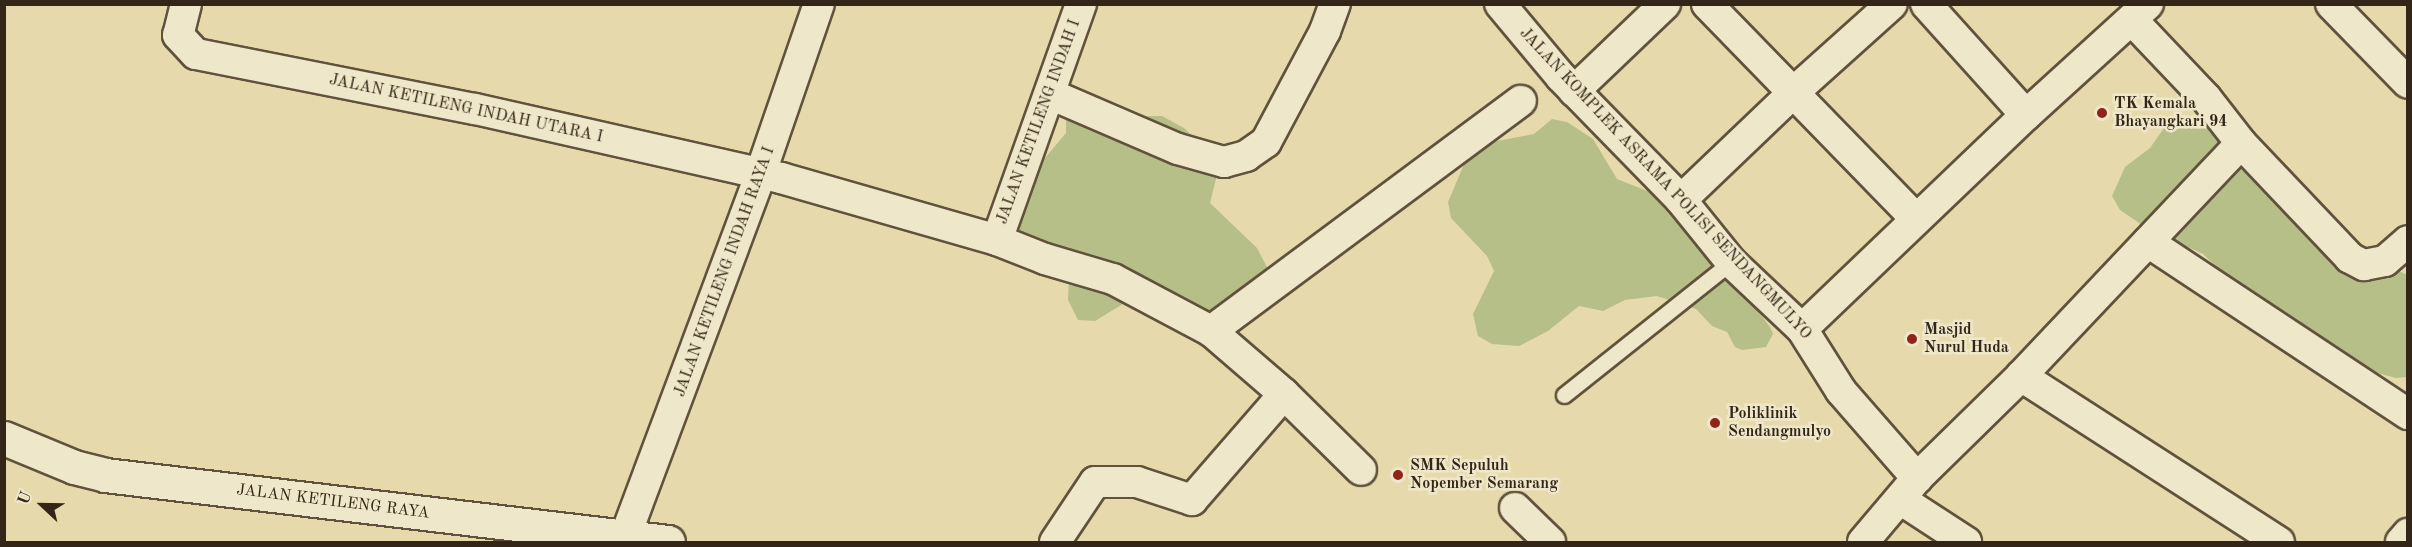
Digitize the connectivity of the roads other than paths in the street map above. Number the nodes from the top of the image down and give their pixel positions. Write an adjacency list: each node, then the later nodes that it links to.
1 (186, 4): 19 (street, JALAN KETILENG INDAH UTARA I)
2 (819, 4): 19 (street, JALAN KETILENG INDAH RAYA I)
3 (1082, 4): 15 (street, JALAN KETILENG INDAH I)
4 (1335, 4): 15 (street)
5 (1500, 4): 13 (street, JALAN KOMPLEK ASRAMA POLISI SENDANGMULYO)
6 (1665, 4): 13 (street)
7 (1707, 4): 14 (street)
8 (1892, 4): 14 (street)
9 (1926, 4): 17 (street)
10 (2331, 4): 12 (street)
11 (2142, 9): 17 (street); 18 (street)
12 (2408, 83)
13 (1574, 91): 20 (street, JALAN KOMPLEK ASRAMA POLISI SENDANGMULYO)
14 (1795, 91): 20 (street); 21 (street)
15 (1050, 94): 22 (street, JALAN KETILENG INDAH I)
16 (1521, 101): 27 (street)
17 (2026, 115): 21 (street)
18 (2241, 143): 23 (street); 24 (street)
19 (760, 175): 22 (street, JALAN KETILENG INDAH I); 37 (street, JALAN KETILENG INDAH RAYA I)
20 (1681, 200): 25 (street, JALAN KOMPLEK ASRAMA POLISI SENDANGMULYO)
21 (1916, 219): 26 (street)
22 (997, 240): 27 (street, JALAN KETILENG INDAH I)
23 (2408, 241)
24 (2148, 242): 28 (street); 31 (street)
25 (1731, 262): 26 (street, JALAN KOMPLEK ASRAMA POLISI SENDANGMULYO); 30 (lane)
26 (1802, 329): 34 (street, JALAN KOMPLEK ASRAMA POLISI SENDANGMULYO)
27 (1210, 331): 29 (street, JALAN KETILENG INDAH I)
28 (2021, 376): 34 (street); 43 (street)
29 (1284, 394): 33 (street, JALAN KETILENG INDAH I); 39 (street)
30 (1564, 395)
31 (2408, 414)
32 (4, 438): 37 (main road, JALAN KETILENG RAYA)
33 (1361, 470)
34 (1908, 488): 41 (street); 42 (street, JALAN KOMPLEK ASRAMA POLISI SENDANGMULYO)
35 (1515, 508): 40 (street)
36 (2408, 534): 44 (street)
37 (625, 537): 38 (main road, JALAN KETILENG RAYA)
38 (668, 543)
39 (1055, 543)
40 (1550, 543)
41 (1863, 543)
42 (1966, 543)
43 (2279, 543)
44 (2401, 543)

